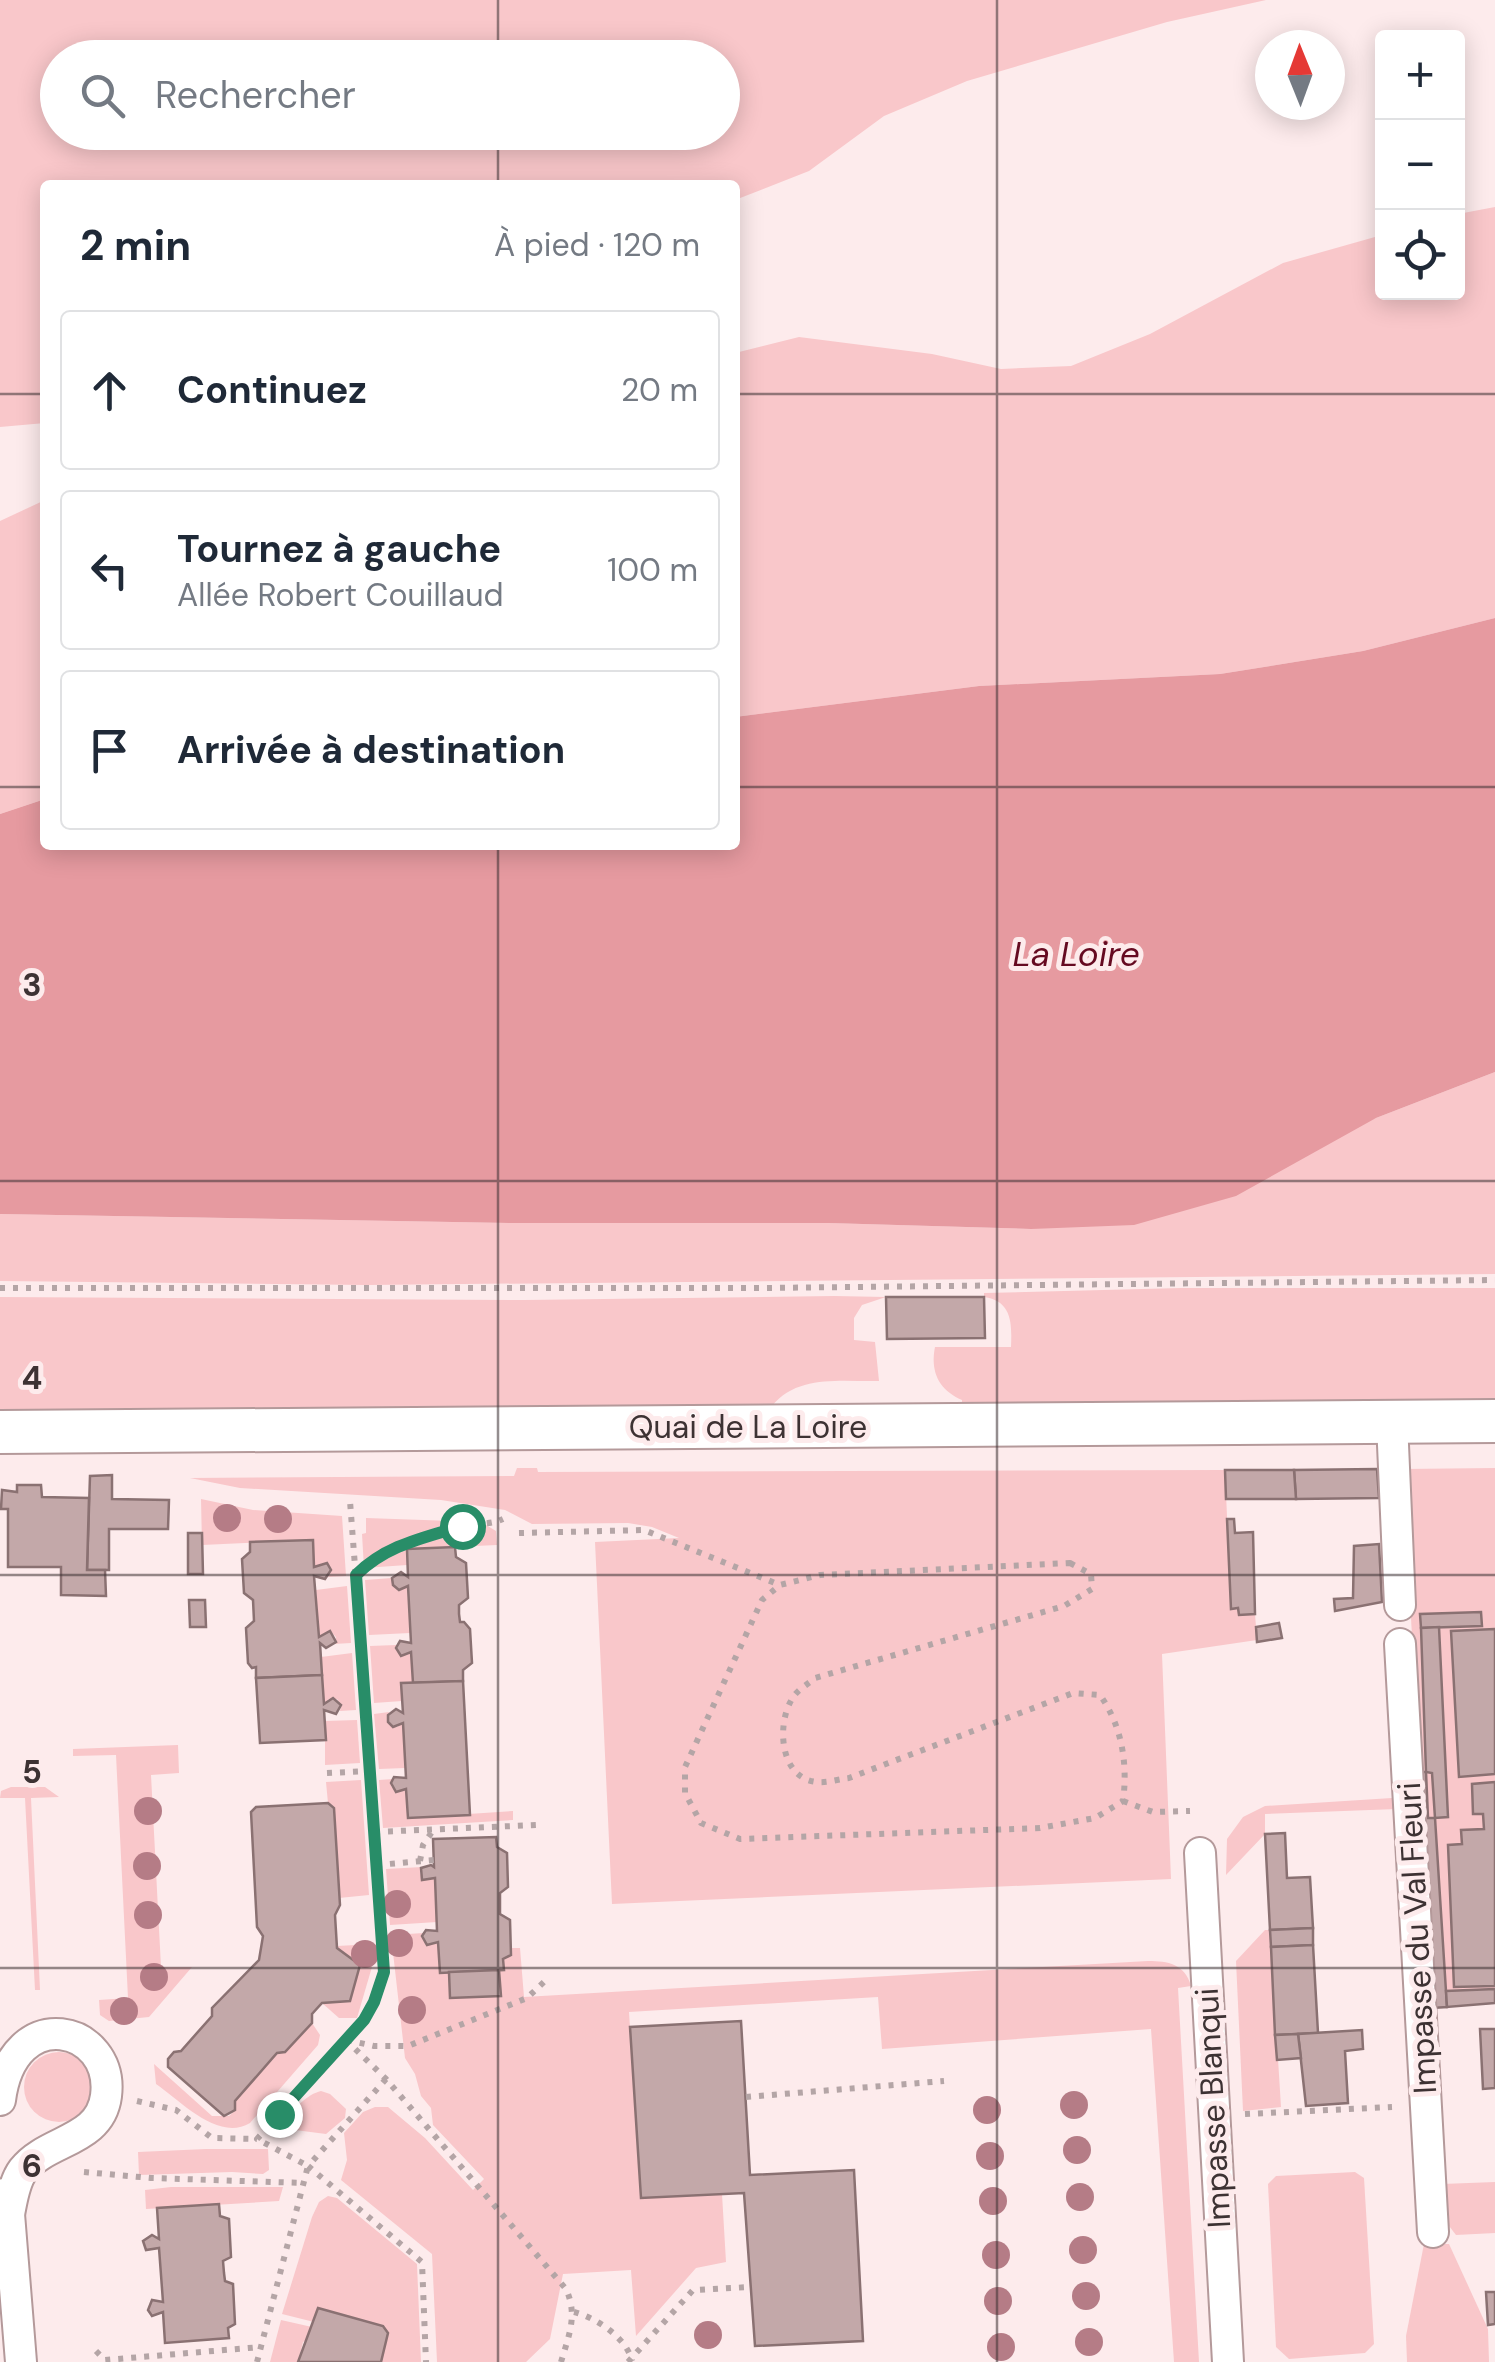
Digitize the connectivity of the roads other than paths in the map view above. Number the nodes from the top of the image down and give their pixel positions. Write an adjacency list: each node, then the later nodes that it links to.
1 (1495, 1421): 2 (main road, Quai de La Loire)
2 (1392, 1422): 3 (main road, Quai de La Loire); 4 (street)
3 (0, 1432)
4 (1400, 1605)
5 (1400, 1644): 10 (street, Impasse du Val Fleuri)
6 (1200, 1853): 12 (street, Impasse Blanqui)
7 (0, 2100): 9 (street)
8 (0, 2172): 9 (street)
9 (8, 2214): 11 (street)
10 (1433, 2232)
11 (21, 2362)
12 (1228, 2362)

